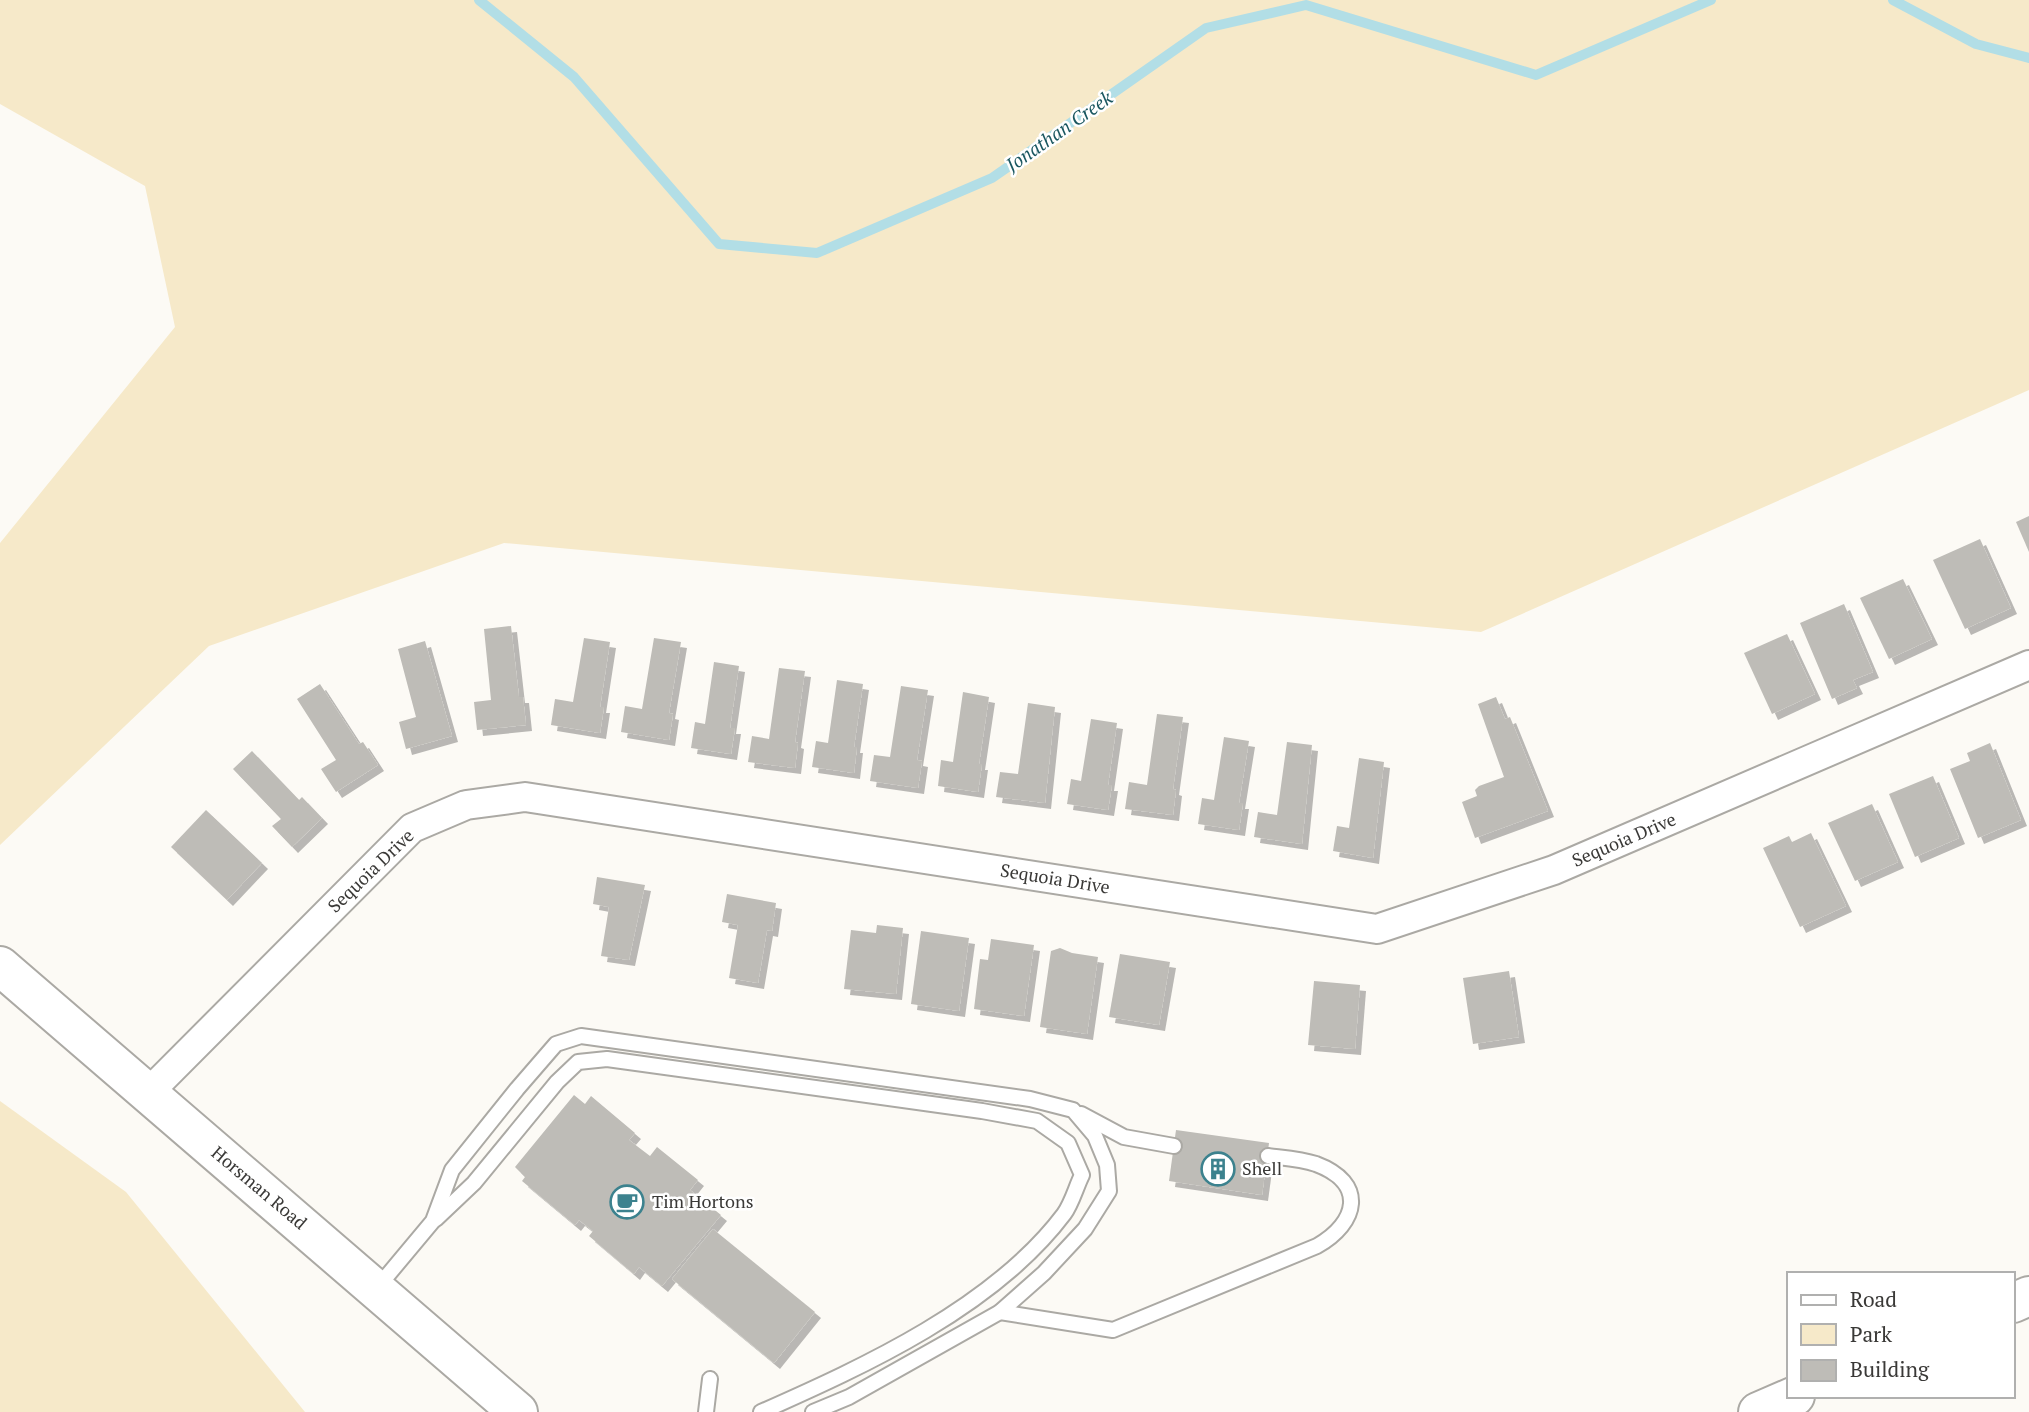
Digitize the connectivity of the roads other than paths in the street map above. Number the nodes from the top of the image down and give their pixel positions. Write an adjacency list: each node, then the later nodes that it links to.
1 (2029, 665): 3 (street, Sequoia Drive)
2 (0, 966): 3 (street, Horsman Road)
3 (148, 1093): 8 (street, Horsman Road)
4 (1073, 1110): 5 (lane); 7 (lane); 9 (lane)
5 (1174, 1146)
6 (1268, 1156): 9 (lane)
7 (433, 1222): 8 (lane); 14 (lane)
8 (377, 1288): 12 (street, Horsman Road)
9 (1000, 1312): 15 (lane)
10 (710, 1379): 13 (lane)
11 (1790, 1398): 16 (street)
12 (518, 1412)
13 (706, 1412)
14 (761, 1412)
15 (813, 1412)
16 (1758, 1412)

